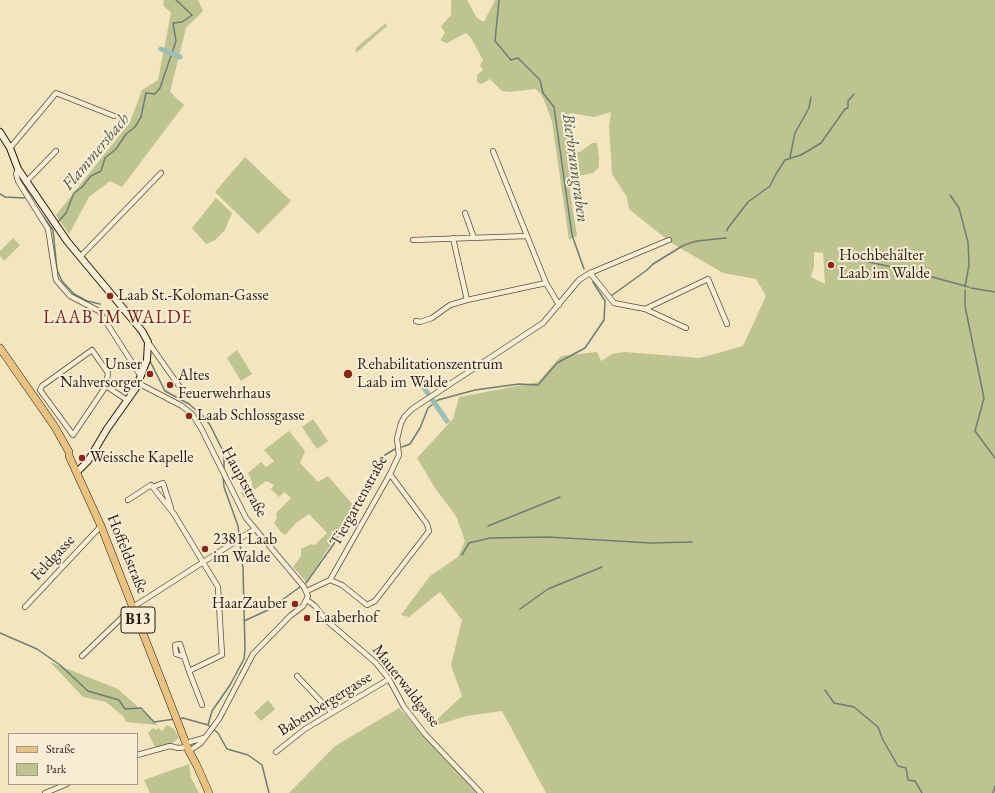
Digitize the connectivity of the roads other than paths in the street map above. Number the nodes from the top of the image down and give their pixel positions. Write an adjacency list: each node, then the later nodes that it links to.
1 (114, 116): 3 (street)
2 (0, 132): 3 (street)
3 (10, 148): 6 (street)
4 (56, 150): 8 (street)
5 (493, 151): 10 (street)
6 (18, 169): 8 (street); 26 (street)
7 (161, 173): 15 (street)
8 (26, 182): 15 (street)
9 (465, 213): 12 (street)
10 (526, 236): 12 (street); 17 (street)
11 (453, 238): 12 (street); 13 (street); 18 (street)
12 (474, 238)
13 (413, 240)
14 (668, 240): 16 (street, Tiergartenstraße)
15 (80, 257): 24 (street)
16 (590, 273): 19 (street, Tiergartenstraße); 20 (street)
17 (546, 283): 18 (street); 19 (street)
18 (467, 300): 21 (street)
19 (559, 305): 32 (street, Tiergartenstraße)
20 (645, 309): 22 (street); 23 (street)
21 (416, 321)
22 (727, 324)
23 (686, 328)
24 (148, 342): 26 (street); 29 (street)
25 (0, 348): 31 (main road, Hoffeldstraße / B13)
26 (140, 375): 27 (street)
27 (138, 382): 30 (street); 37 (street, Hauptstraße)
28 (106, 386): 28 (street); 30 (street)
29 (184, 393)
30 (127, 400): 31 (street)
31 (77, 472): 36 (main road, Hoffeldstraße / B13)
32 (390, 474): 39 (street, Tiergartenstraße); 39 (street)
33 (154, 488): 34 (street); 35 (street); 35 (street)
34 (128, 500)
35 (174, 514): 38 (street)
36 (101, 526): 42 (street, Feldgasse); 43 (main road, Hoffeldstraße / B13)
37 (255, 529): 38 (street); 40 (street, Hauptstraße)
38 (203, 563): 43 (street); 46 (street)
39 (330, 580): 40 (street)
40 (307, 591): 41 (street)
41 (307, 600): 48 (street, Mauerwaldgasse); 51 (street)
42 (25, 607)
43 (133, 607): 44 (street); 52 (main road, Hoffeldstraße / B13)
44 (82, 656)
45 (184, 657): 46 (street)
46 (189, 671): 49 (street)
47 (297, 676): 50 (street)
48 (389, 679): 50 (street, Babenbergergasse); 59 (street, Mauerwaldgasse)
49 (202, 705)
50 (332, 713): 53 (street, Babenbergergasse)
51 (204, 738): 52 (street); 52 (street)
52 (188, 749): 54 (street); 57 (main road, Hoffeldstraße / B13); 58 (main road, Hoffeldstraße / B13)
53 (276, 752)
54 (138, 755)
55 (64, 785): 56 (street)
56 (45, 793)
57 (204, 793)
58 (208, 793)
59 (481, 793)

